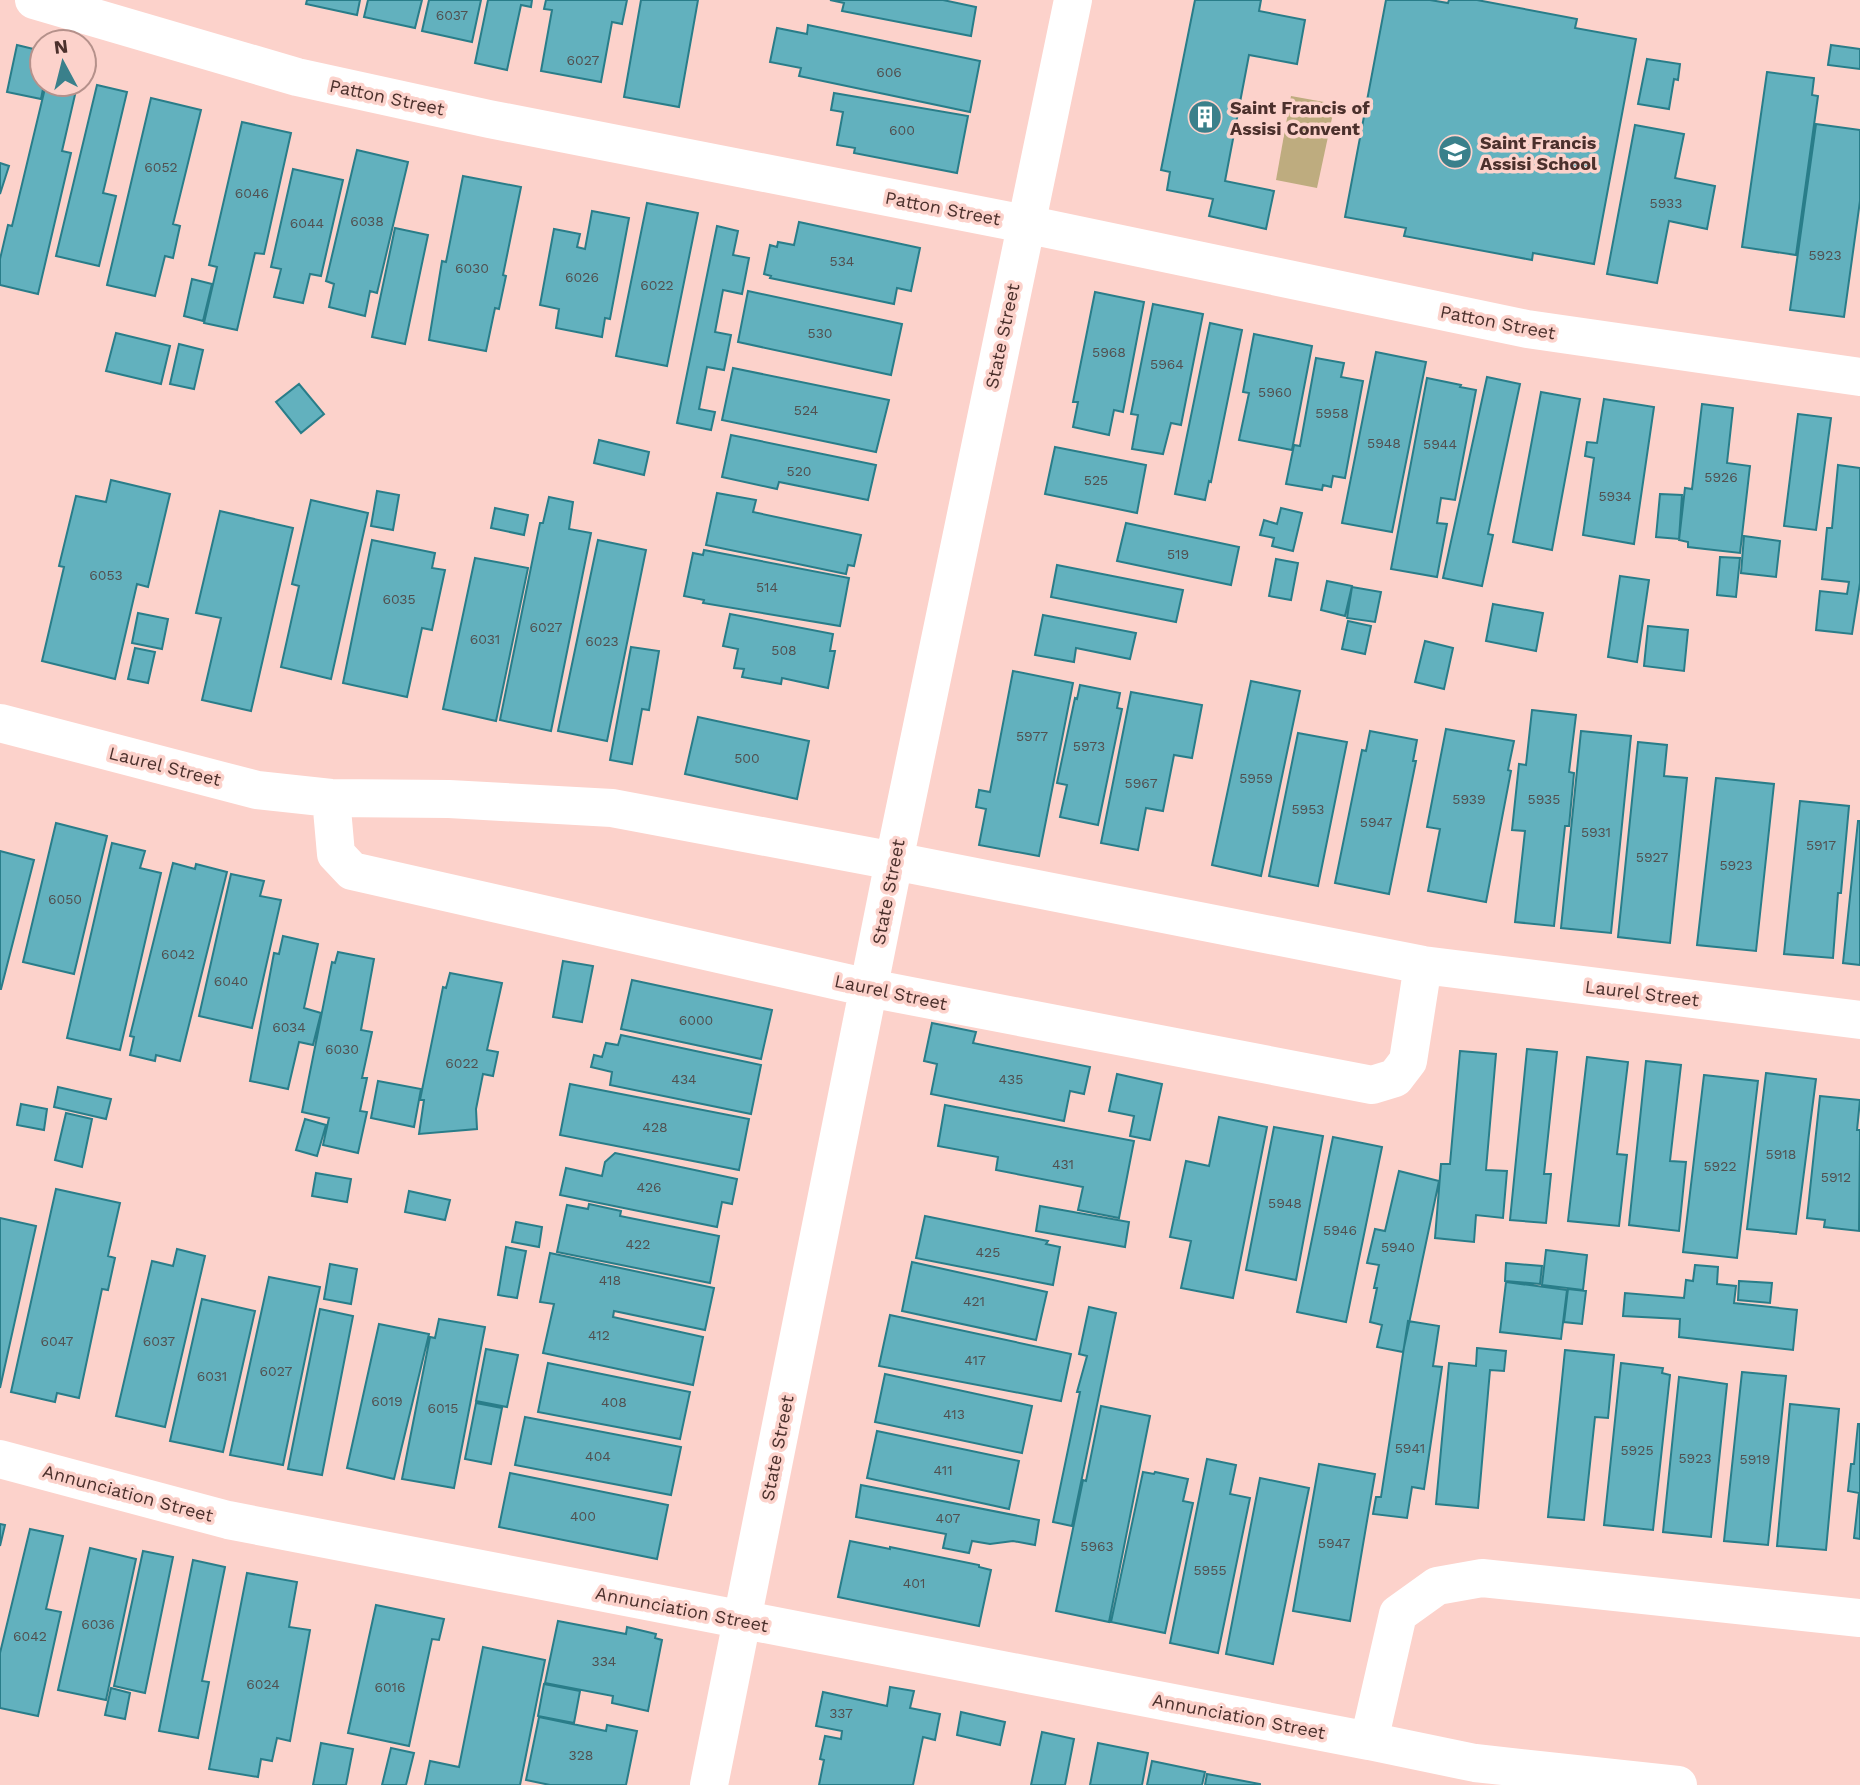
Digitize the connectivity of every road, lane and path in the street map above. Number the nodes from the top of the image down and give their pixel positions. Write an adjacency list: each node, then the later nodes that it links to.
1 (34, 0): 3 (street, Patton Street)
2 (1073, 0): 3 (street, State Street)
3 (1025, 224): 4 (street, Patton Street); 7 (street, State Street)
4 (1860, 377)
5 (0, 723): 6 (street, Laurel Street)
6 (331, 798): 7 (street, Laurel Street); 9 (street, Laurel Street)
7 (894, 861): 8 (street, Laurel Street); 9 (street, State Street)
8 (1423, 965): 9 (street, Laurel Street); 10 (street, Laurel Street)
9 (869, 988): 13 (street, State Street)
10 (1860, 1020)
11 (0, 1458): 13 (street, Annunciation Street)
12 (1860, 1618): 14 (street)
13 (742, 1621): 14 (street, Annunciation Street); 16 (street, State Street)
14 (1369, 1741): 15 (street, Annunciation Street)
15 (1474, 1774): 17 (street, Annunciation Street)
16 (709, 1785)
17 (1678, 1785)

